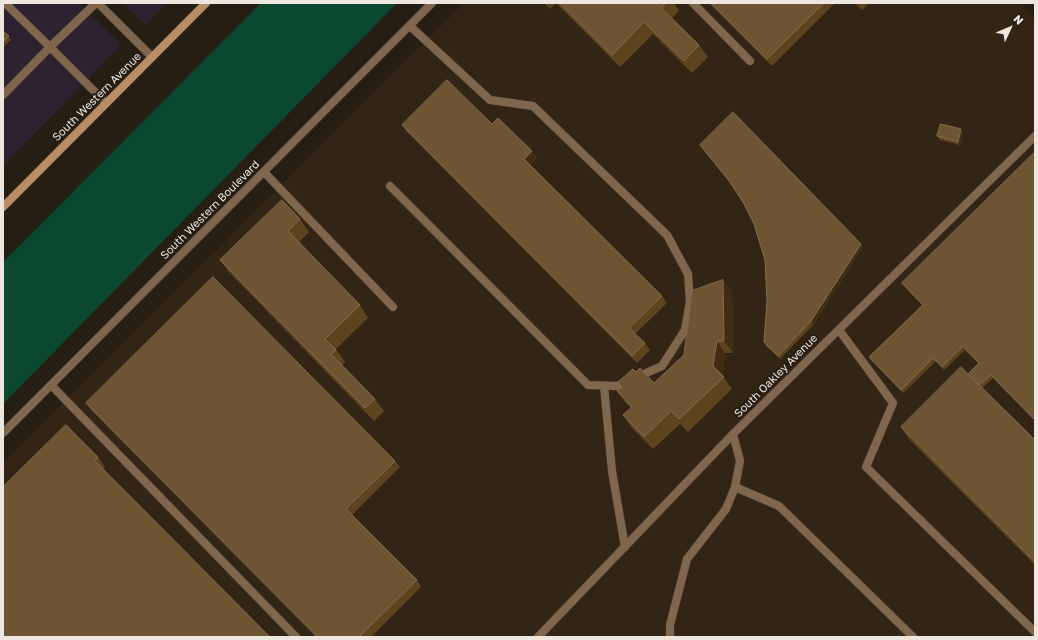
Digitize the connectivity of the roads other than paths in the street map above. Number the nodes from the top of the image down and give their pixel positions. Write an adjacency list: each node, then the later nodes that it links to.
1 (5, 3): 7 (street)
2 (97, 3): 7 (street); 8 (street)
3 (206, 3): 8 (main road, South Western Avenue)
4 (432, 3): 6 (street, South Western Boulevard)
5 (693, 3): 9 (street)
6 (410, 26): 13 (street, South Western Boulevard); 19 (street)
7 (50, 47): 10 (street); 11 (street)
8 (152, 57): 11 (main road, South Western Avenue)
9 (750, 61)
10 (3, 95)
11 (106, 104): 15 (main road, South Western Avenue)
12 (1035, 136): 17 (street, South Oakley Avenue)
13 (264, 172): 16 (street); 18 (street, South Western Boulevard)
14 (390, 186): 19 (street)
15 (3, 207)
16 (393, 307)
17 (839, 330): 21 (street, South Oakley Avenue); 24 (street)
18 (51, 385): 20 (street, South Western Boulevard); 25 (street)
19 (604, 386): 23 (street)
20 (3, 433)
21 (733, 434): 22 (street); 23 (street, South Oakley Avenue)
22 (735, 487): 27 (street); 28 (street)
23 (625, 547): 26 (street, South Oakley Avenue)
24 (1035, 632)
25 (296, 637)
26 (538, 637)
27 (670, 637)
28 (913, 637)

